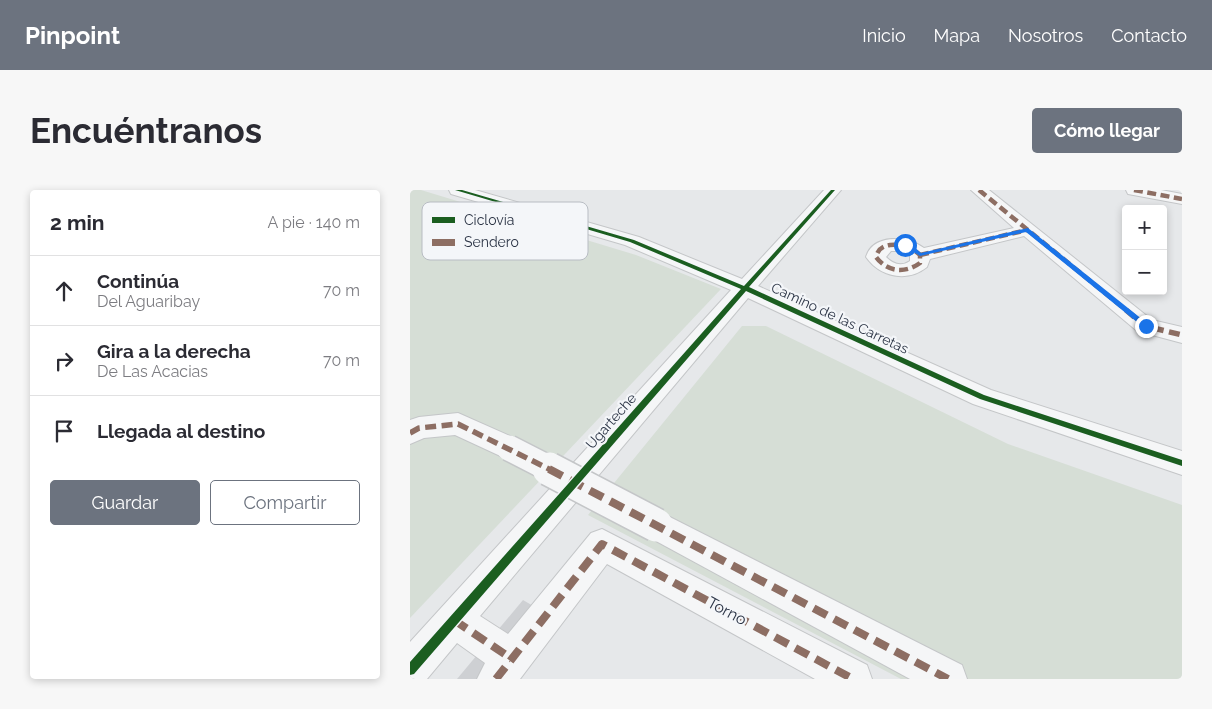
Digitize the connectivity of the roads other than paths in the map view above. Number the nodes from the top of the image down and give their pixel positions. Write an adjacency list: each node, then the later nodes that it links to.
1 (457, 190): 6 (street, Camino de las Carretas)
2 (833, 190): 10 (street, Ugarteche)
3 (979, 190): 8 (street)
4 (1134, 190): 5 (street)
5 (1182, 199)
6 (498, 202)
7 (588, 228): 10 (street, Camino de las Carretas)
8 (1028, 230): 9 (street); 11 (street)
9 (920, 255)
10 (745, 288): 13 (street, Camino de las Carretas); 14 (street, Ugarteche)
11 (1182, 335)
12 (410, 433): 18 (street, bridge)
13 (1182, 463)
14 (454, 620): 15 (street); 16 (street, Ugarteche)
15 (504, 669): 17 (street, Torno)
16 (410, 670)
17 (853, 679)
18 (948, 679)

